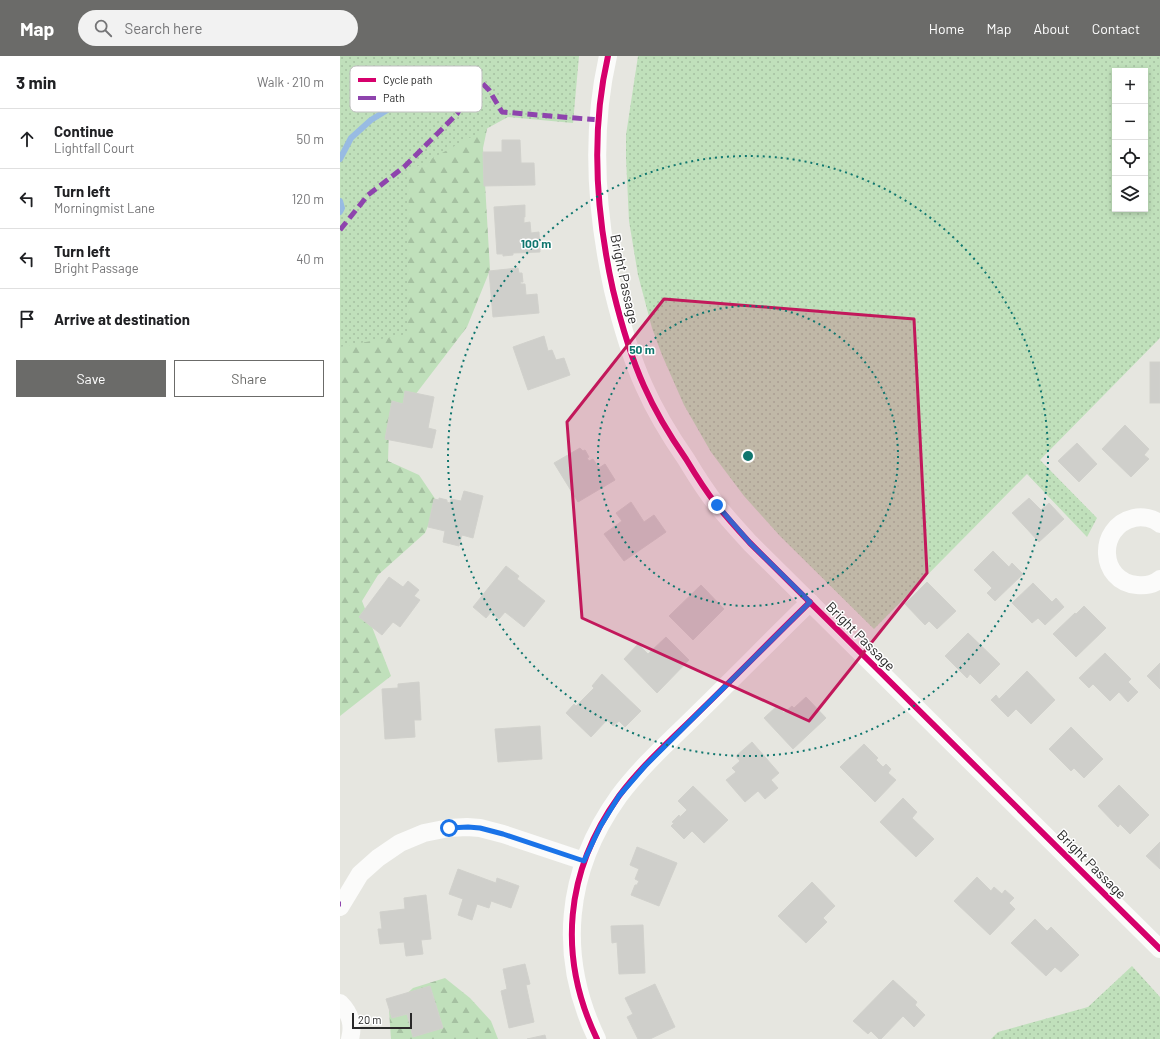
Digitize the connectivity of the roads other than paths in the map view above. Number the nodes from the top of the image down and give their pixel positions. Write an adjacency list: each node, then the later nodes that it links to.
1 (608, 56): 4 (street, Bright Passage)
2 (1160, 524): 3 (street)
3 (1160, 579)
4 (810, 602): 5 (street); 7 (street, Bright Passage)
5 (584, 861): 6 (street); 10 (street)
6 (340, 907)
7 (1160, 949)
8 (340, 1003): 9 (street)
9 (350, 1039)
10 (597, 1039)

